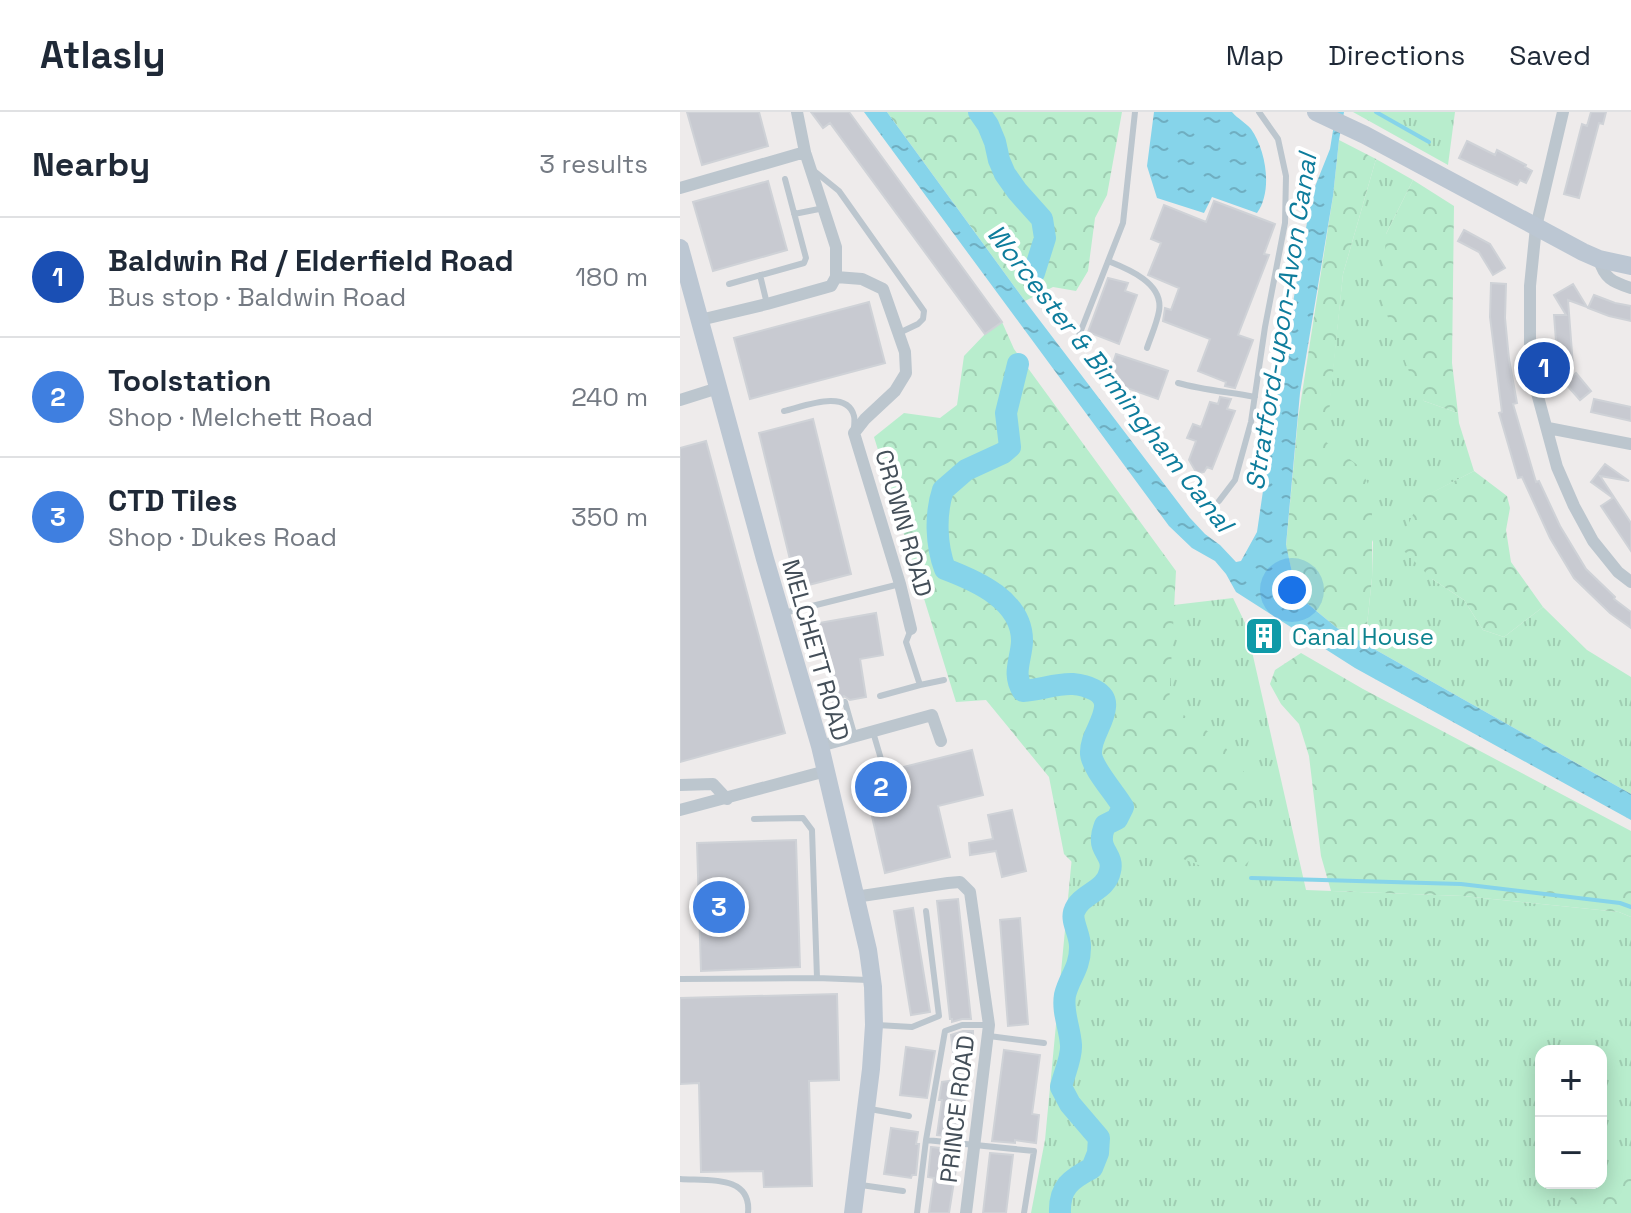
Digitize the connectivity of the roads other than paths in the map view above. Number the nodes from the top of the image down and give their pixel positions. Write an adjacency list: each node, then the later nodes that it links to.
1 (797, 112): 6 (street)
2 (1135, 112): 15 (lane)
3 (1259, 112): 29 (lane)
4 (1316, 112): 12 (street)
5 (1563, 112): 12 (street)
6 (805, 152): 7 (street); 9 (street)
7 (810, 168): 10 (street); 24 (lane)
8 (785, 179): 11 (lane)
9 (680, 188)
10 (824, 208): 11 (lane); 19 (street)
11 (794, 214): 17 (lane)
12 (1536, 227): 14 (street); 32 (street)
13 (680, 248): 18 (street, MELCHETT ROAD)
14 (1599, 259): 16 (street); 21 (street)
15 (1108, 261): 25 (lane); 26 (lane)
16 (1631, 266)
17 (760, 275): 20 (lane); 22 (lane)
18 (684, 277): 23 (street, MELCHETT ROAD)
19 (836, 277): 22 (street); 24 (street, CROWN ROAD)
20 (729, 284)
21 (1631, 288)
22 (767, 304): 23 (street)
23 (700, 320): 28 (street, MELCHETT ROAD)
24 (898, 333): 33 (street, CROWN ROAD)
25 (1078, 338)
26 (1147, 348)
27 (1178, 383): 29 (lane)
28 (718, 388): 30 (street); 38 (street, MELCHETT ROAD)
29 (1255, 397): 35 (lane)
30 (680, 400)
31 (784, 411): 33 (lane)
32 (1548, 428): 34 (street); 36 (street)
33 (854, 433): 37 (street, CROWN ROAD)
34 (1631, 444)
35 (1219, 501)
36 (1631, 582)
37 (900, 584): 38 (lane); 39 (street, CROWN ROAD)
38 (781, 614): 47 (street, MELCHETT ROAD)
39 (911, 629): 41 (lane)
40 (944, 680): 41 (lane)
41 (920, 685): 42 (lane)
42 (880, 696)
43 (845, 702): 45 (lane)
44 (873, 732): 45 (street); 46 (street); 48 (lane)
45 (855, 737): 47 (street)
46 (941, 741)
47 (820, 746): 49 (street, MELCHETT ROAD)
48 (881, 759)
49 (826, 771): 51 (street); 54 (street, MELCHETT ROAD)
50 (680, 785): 51 (street)
51 (727, 799): 52 (street)
52 (680, 810)
53 (754, 819): 56 (lane)
54 (855, 897): 58 (street, MELCHETT ROAD); 60 (street, PRINCE ROAD)
55 (926, 911): 59 (lane)
56 (817, 978): 57 (lane); 58 (lane)
57 (680, 979)
58 (872, 980): 59 (street, MELCHETT ROAD)
59 (874, 1025): 62 (street, MELCHETT ROAD)
60 (989, 1031): 61 (lane); 64 (lane); 65 (street, PRINCE ROAD)
61 (1044, 1043)
62 (866, 1108): 63 (lane); 67 (street, MELCHETT ROAD)
63 (909, 1116)
64 (926, 1140): 65 (lane); 71 (lane)
65 (975, 1144): 72 (street, PRINCE ROAD); 73 (lane)
66 (680, 1179): 69 (lane)
67 (857, 1185): 68 (lane); 70 (street, MELCHETT ROAD)
68 (903, 1191)
69 (748, 1213)
70 (853, 1213)
71 (917, 1213)
72 (966, 1213)
73 (1024, 1213)

